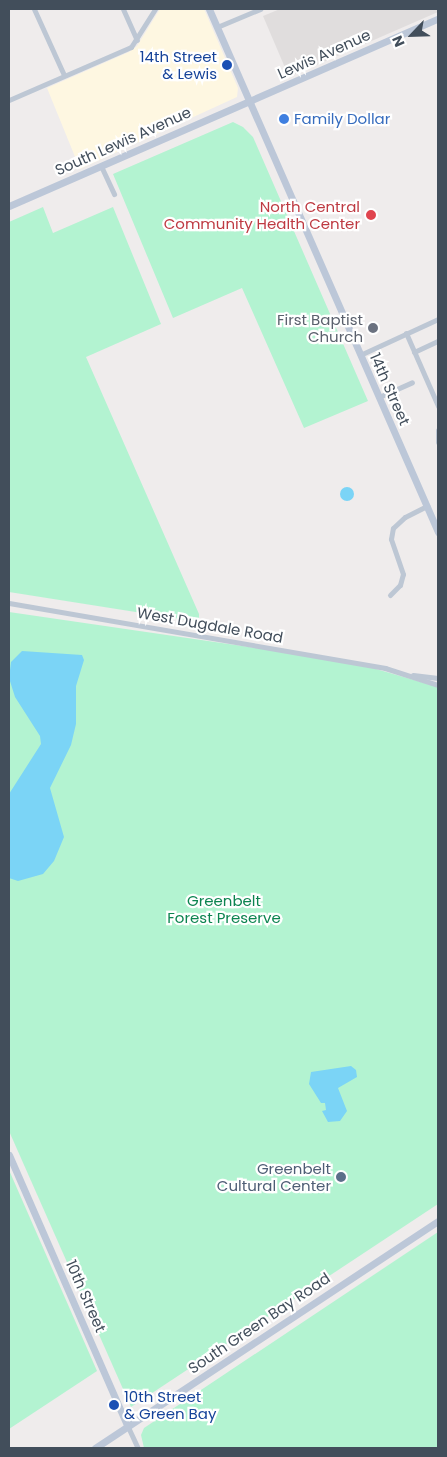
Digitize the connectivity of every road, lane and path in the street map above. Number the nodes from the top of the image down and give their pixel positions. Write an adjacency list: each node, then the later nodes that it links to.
1 (34, 9): 9 (street)
2 (123, 9): 8 (street)
3 (156, 9): 8 (street)
4 (209, 9): 7 (main road, 14th Street)
5 (260, 9): 7 (street)
6 (438, 19): 11 (main road, Lewis Avenue)
7 (217, 28): 11 (main road, 14th Street)
8 (137, 40): 9 (street)
9 (64, 76): 10 (street)
10 (9, 100)
11 (249, 101): 12 (main road, South Lewis Avenue); 19 (main road, 14th Street)
12 (101, 166): 13 (street); 14 (main road, South Lewis Avenue)
13 (114, 194)
14 (9, 206)
15 (438, 319): 16 (street)
16 (406, 333): 18 (street); 19 (street)
17 (438, 341): 18 (street)
18 (414, 352): 22 (street)
19 (360, 355): 21 (main road, 14th Street)
20 (412, 382): 21 (street)
21 (379, 397): 25 (main road, 14th Street)
22 (438, 404)
23 (438, 430): 24 (street)
24 (438, 442)
25 (426, 506): 26 (main road, 14th Street); 27 (street)
26 (438, 532)
27 (390, 595)
28 (9, 603): 29 (street, West Dugdale Road)
29 (407, 675): 30 (street); 31 (street)
30 (438, 678)
31 (438, 685)
32 (9, 1155): 34 (main road, 10th Street)
33 (438, 1220): 34 (main road, South Green Bay Road)
34 (128, 1427): 35 (main road, South Green Bay Road); 36 (street, 10th Street)
35 (95, 1448)
36 (138, 1448)

